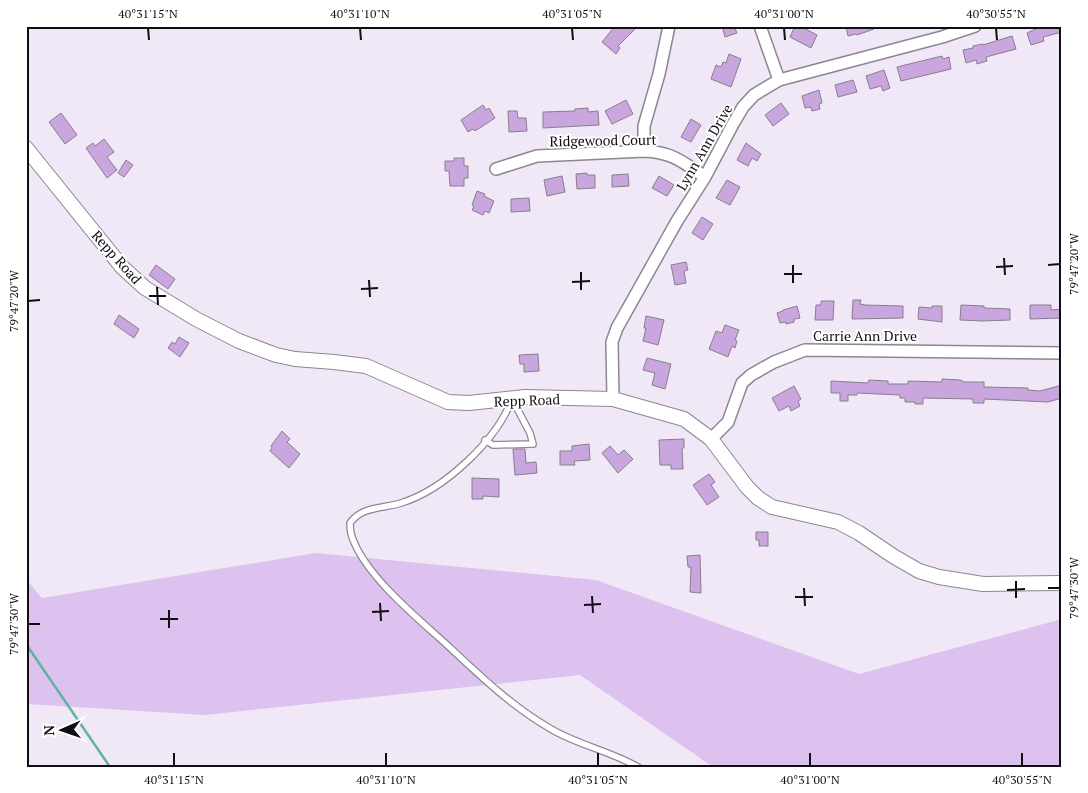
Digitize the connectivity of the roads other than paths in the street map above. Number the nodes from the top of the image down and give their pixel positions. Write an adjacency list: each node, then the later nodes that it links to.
1 (669, 26): 6 (street)
2 (760, 26): 4 (street)
3 (975, 26): 4 (street, Lynn Ann Drive)
4 (779, 80): 8 (street, Lynn Ann Drive)
5 (26, 148): 10 (street, Repp Road)
6 (644, 151): 7 (street, Ridgewood Court); 8 (street, Ridgewood Court)
7 (496, 168)
8 (705, 177): 11 (street, Lynn Ann Drive)
9 (1062, 353): 12 (street, Carrie Ann Drive)
10 (512, 399): 11 (street, Repp Road); 13 (lane); 13 (lane)
11 (613, 399): 12 (street, Repp Road)
12 (710, 438): 14 (street, Repp Road)
13 (485, 440): 15 (lane)
14 (1062, 583)
15 (638, 767)

